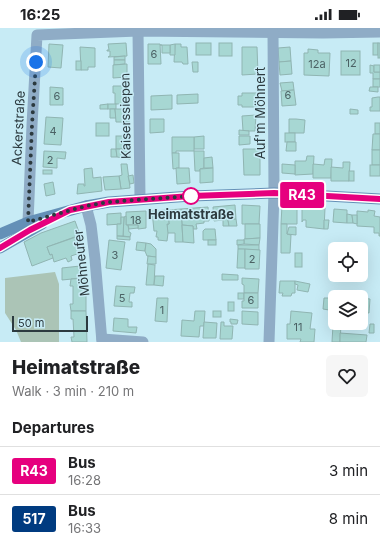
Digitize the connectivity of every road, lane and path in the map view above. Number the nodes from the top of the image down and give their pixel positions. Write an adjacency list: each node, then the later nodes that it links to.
1 (249, 30): 3 (street); 4 (street)
2 (323, 30): 4 (street); 5 (street)
3 (138, 31): 7 (street, Kaiserssiepen); 11 (street, Ackerstraße)
4 (273, 32): 6 (street, Auf'm Möhnert)
5 (380, 32)
6 (274, 193): 7 (main road); 8 (main road); 16 (street)
7 (140, 199): 9 (main road)
8 (380, 199)
9 (86, 206): 10 (main road); 14 (street, Möhneufer)
10 (70, 210): 11 (main road); 13 (main road)
11 (28, 222): 12 (main road)
12 (0, 234)
13 (0, 248)
14 (102, 341): 15 (street)
15 (143, 342)
16 (269, 342)

